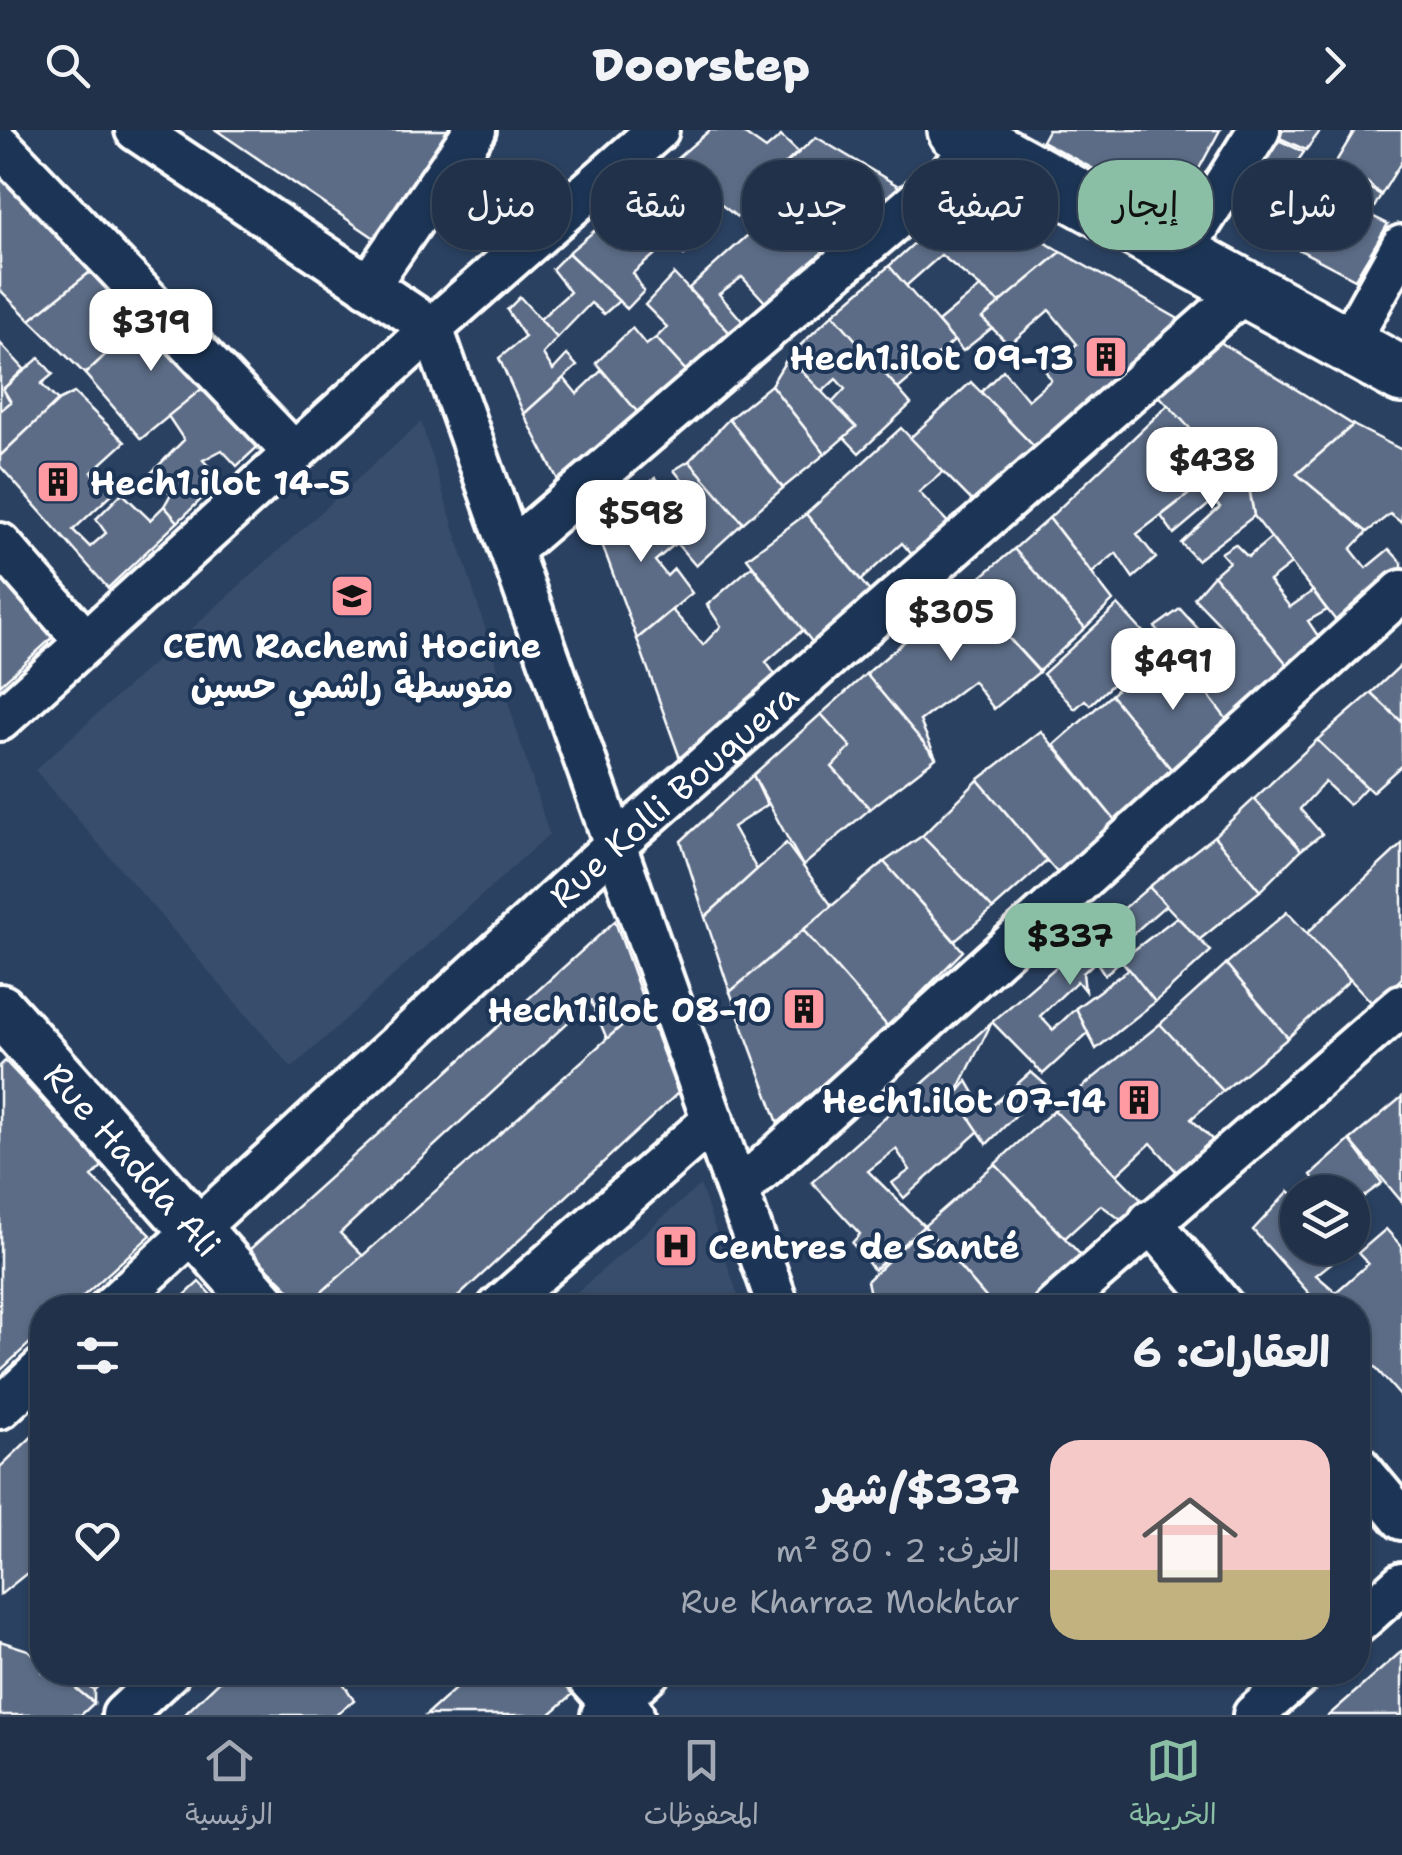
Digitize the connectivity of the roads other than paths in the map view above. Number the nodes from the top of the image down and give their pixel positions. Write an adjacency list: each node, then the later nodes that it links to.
1 (136, 130): 9 (street)
2 (475, 130): 9 (street)
3 (658, 130): 11 (street)
4 (1259, 130): 8 (street)
5 (996, 142): 8 (main road); 16 (street)
6 (0, 145): 14 (street)
7 (1402, 246): 12 (street)
8 (1182, 254): 10 (main road)
9 (368, 286): 11 (street)
10 (1246, 290): 12 (main road); 20 (street, Rue Kolli Bouguera)
11 (432, 328): 14 (street); 16 (street)
12 (1347, 345): 13 (main road)
13 (1402, 374)
14 (294, 454): 18 (street)
15 (0, 544): 18 (street)
16 (510, 550): 20 (street)
17 (1402, 591): 24 (street)
18 (86, 642): 19 (street)
19 (0, 720)
20 (615, 845): 23 (street); 26 (street, Rue Kolli Bouguera)
21 (1402, 1005): 25 (street)
22 (0, 1010): 26 (street, Rue Hadda Ali)
23 (713, 1120): 24 (street); 29 (street)
24 (738, 1191): 30 (street)
25 (1150, 1220): 31 (street); 32 (street)
26 (195, 1229): 27 (street, Rue Kolli Bouguera); 28 (street, Rue Hadda Ali)
27 (124, 1295)
28 (253, 1295)
29 (513, 1295)
30 (774, 1295)
31 (1068, 1295)
32 (1213, 1295)
33 (30, 1380): 34 (street)
34 (0, 1408)
35 (1370, 1480): 36 (street)
36 (1402, 1518)
37 (1402, 1583): 38 (street)
38 (1370, 1612)
39 (155, 1685): 41 (street)
40 (1287, 1685): 42 (street)
41 (123, 1715)
42 (1254, 1715)

